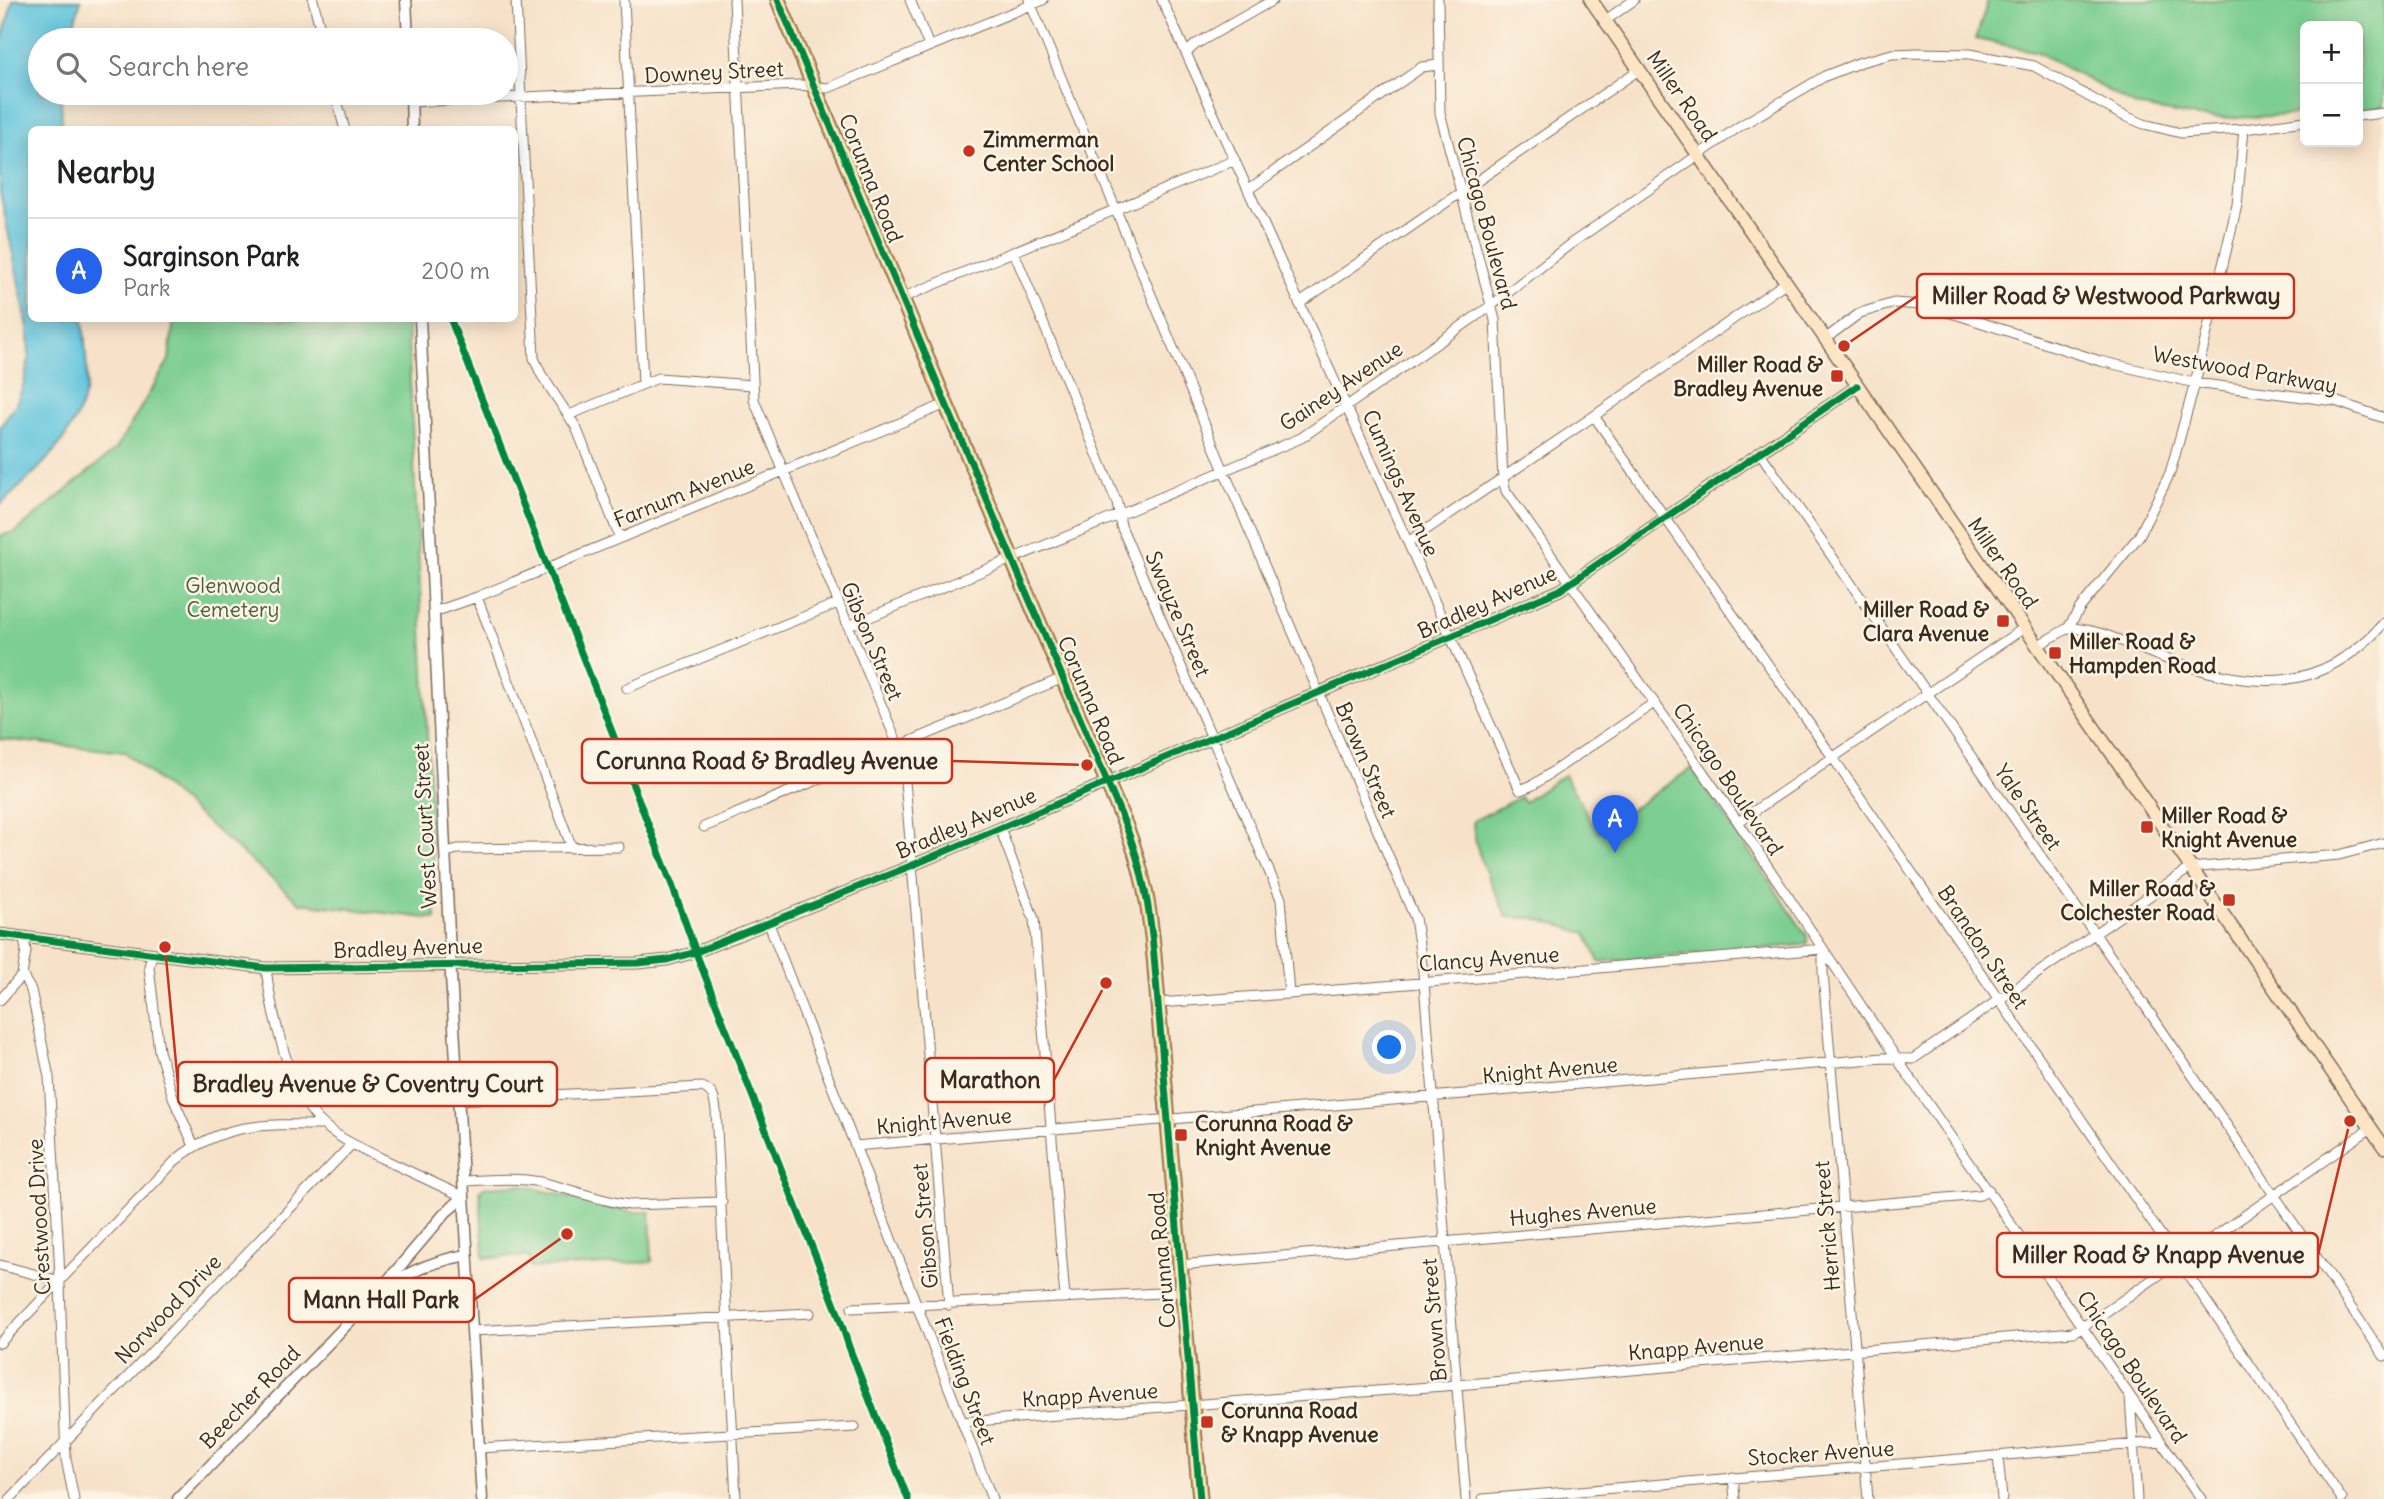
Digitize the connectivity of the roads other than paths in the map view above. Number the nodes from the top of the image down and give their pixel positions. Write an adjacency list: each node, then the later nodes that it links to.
1 (313, 0): 16 (street)
2 (406, 0): 17 (street)
3 (516, 0): 18 (street)
4 (624, 0): 26 (street)
5 (734, 0): 25 (street, Gibson Street)
6 (778, 0): 24 (main road, Corunna Road)
7 (910, 0): 20 (street)
8 (1043, 0): 14 (street, Downey Street)
9 (1162, 0): 21 (street, Cumings Avenue)
10 (1273, 0): 21 (street)
11 (1438, 0): 22 (street, Chicago Boulevard)
12 (1591, 0): 15 (main road, Miller Road)
13 (1634, 0): 15 (street)
14 (1030, 3): 20 (street, Downey Street); 41 (street, Brown Street)
15 (1606, 20): 23 (main road, Miller Road)
16 (320, 28)
17 (407, 28)
18 (517, 28)
19 (518, 39): 28 (street)
20 (929, 46): 24 (street, Downey Street)
21 (1186, 53): 38 (street, Cumings Avenue)
22 (1438, 65): 39 (street); 40 (street, Chicago Boulevard)
23 (1640, 69): 37 (main road, Miller Road); 40 (street)
24 (814, 86): 25 (street, Downey Street); 44 (main road, Corunna Road)
25 (738, 89): 26 (street, Downey Street); 51 (street, Gibson Street)
26 (629, 93): 28 (street, Downey Street); 49 (street)
27 (518, 98): 28 (street, Downey Street)
28 (521, 98): 55 (street)
29 (338, 105): 34 (street)
30 (411, 105): 35 (street)
31 (2384, 113): 32 (street)
32 (2363, 115)
33 (2300, 122): 36 (street, Gainey Avenue)
34 (344, 126)
35 (412, 126)
36 (2244, 129): 37 (street, Gainey Avenue); 50 (street)
37 (1699, 154): 43 (main road, Miller Road); 46 (street, Gainey Avenue)
38 (1235, 160): 39 (street, Cumings Avenue); 41 (street)
39 (1249, 189): 45 (street, Cumings Avenue)
40 (1462, 193): 45 (street); 46 (street, Chicago Boulevard)
41 (1114, 211): 42 (street); 60 (street, Brown Street)
42 (1014, 251): 44 (street); 62 (street, Swayze Street)
43 (1785, 283): 48 (main road, Miller Road); 56 (street)
44 (902, 298): 53 (main road, Corunna Road)
45 (1300, 303): 54 (street, Cumings Avenue)
46 (1492, 305): 54 (street, Gainey Avenue); 61 (street, Chicago Boulevard)
47 (420, 322): 70 (street, West Court Street)
48 (1825, 339): 50 (street, Westwood Parkway); 52 (main road, Miller Road)
49 (643, 383): 51 (street); 55 (street)
50 (2194, 383): 57 (street, Westwood Parkway); 74 (street)
51 (752, 385): 59 (street, Gibson Street)
52 (1857, 386): 58 (street, Bradley Avenue); 73 (main road, Miller Road)
53 (946, 404): 59 (street, Farnum Avenue); 66 (main road, Corunna Road)
54 (1347, 406): 60 (street, Gainey Avenue); 65 (street, Cumings Avenue)
55 (569, 415): 64 (street)
56 (1594, 416): 61 (street); 63 (street, Brandon Street)
57 (2384, 418)
58 (1760, 453): 63 (street, Bradley Avenue); 79 (street, Yale Street)
59 (783, 471): 64 (street, Farnum Avenue); 69 (street, Gibson Street)
60 (1224, 471): 62 (street, Gainey Avenue); 80 (street, Brown Street)
61 (1503, 479): 65 (street); 67 (street, Chicago Boulevard)
62 (1119, 515): 66 (street, Gainey Avenue); 82 (street, Swayze Street)
63 (1665, 519): 67 (street, Bradley Avenue); 84 (street, Brandon Street)
64 (620, 538): 68 (street, Farnum Avenue)
65 (1408, 542): 75 (street, Cumings Avenue)
66 (1012, 558): 72 (street, Gainey Avenue); 77 (main road, Corunna Road)
67 (1571, 584): 75 (street, Bradley Avenue); 81 (street, Chicago Boulevard)
68 (477, 597): 70 (street, Farnum Avenue); 91 (street)
69 (838, 603): 72 (street, Gibson Street); 78 (street)
70 (434, 612): 92 (street, West Court Street)
71 (2384, 623): 74 (street)
72 (848, 626): 83 (street, Gibson Street)
73 (2024, 628): 76 (main road, Miller Road); 79 (street)
74 (2068, 628): 76 (street)
75 (1451, 638): 80 (street, Bradley Avenue); 81 (street, Cumings Avenue)
76 (2037, 646): 94 (main road, Miller Road)
77 (1063, 678): 83 (street); 85 (main road, Corunna Road)
78 (627, 688)
79 (1927, 693): 84 (street); 97 (street, Yale Street)
80 (1318, 695): 82 (street, Bradley Avenue); 104 (street, Brown Street)
81 (1654, 703): 86 (street, Chicago Boulevard)
82 (1212, 740): 85 (street, Bradley Avenue); 105 (street, Swayze Street)
83 (898, 745): 87 (street); 93 (street, Gibson Street)
84 (1833, 759): 86 (street); 107 (street, Brandon Street)
85 (1108, 783): 88 (street, Bradley Avenue); 108 (main road, Corunna Road)
86 (1738, 822): 99 (street, Chicago Boulevard)
87 (704, 827)
88 (1000, 828): 93 (street, Bradley Avenue); 116 (street)
89 (2384, 843): 94 (street)
90 (619, 847): 91 (street)
91 (572, 848): 92 (street)
92 (446, 852): 101 (street, West Court Street)
93 (913, 865): 95 (street, Bradley Avenue); 117 (street, Gibson Street)
94 (2190, 867): 97 (street, Knight Avenue); 115 (main road, Miller Road)
95 (769, 924): 101 (street, Bradley Avenue); 120 (street, Fielding Street)
96 (0, 934): 98 (street, Bradley Avenue)
97 (2094, 934): 107 (street, Knight Avenue); 124 (street, Yale Street)
98 (24, 938): 100 (street, Bradley Avenue); 103 (street, Crestwood Drive)
99 (1823, 949): 104 (street, Clancy Avenue); 109 (street, Chicago Boulevard); 110 (street, Herrick Street)
100 (152, 954): 102 (street, Bradley Avenue); 119 (street)
101 (451, 964): 102 (street, Bradley Avenue); 112 (street, West Court Street)
102 (266, 968): 114 (street)
103 (22, 975): 106 (street); 133 (street, Crestwood Drive)
104 (1423, 983): 105 (street, Clancy Avenue); 111 (street, Brown Street)
105 (1289, 995): 108 (street, Clancy Avenue)
106 (0, 1000)
107 (1998, 1000): 109 (street, Knight Avenue); 130 (street, Brandon Street)
108 (1158, 1003): 113 (main road, Corunna Road)
109 (1898, 1059): 110 (street, Knight Avenue); 123 (street, Chicago Boulevard)
110 (1831, 1063): 111 (street, Knight Avenue); 127 (street, Herrick Street)
111 (1433, 1097): 113 (street, Knight Avenue); 128 (street, Brown Street)
112 (459, 1101): 122 (street, West Court Street); 126 (street)
113 (1167, 1120): 116 (street, Knight Avenue); 132 (main road, Corunna Road)
114 (324, 1125): 118 (street); 119 (street)
115 (2371, 1128): 121 (main road, Miller Road); 124 (street, Knapp Avenue)
116 (1051, 1130): 117 (street, Knight Avenue); 136 (street)
117 (934, 1139): 120 (street, Knight Avenue); 137 (street, Gibson Street)
118 (352, 1144): 125 (street); 153 (street, Norwood Drive)
119 (194, 1146): 133 (street)
120 (855, 1146): 138 (street, Fielding Street)
121 (2384, 1147)
122 (464, 1181): 125 (street, West Court Street); 126 (street)
123 (1989, 1191): 127 (street, Hughes Avenue); 142 (street, Chicago Boulevard)
124 (2274, 1195): 130 (street, Knapp Avenue); 146 (street, Yale Street)
125 (464, 1197): 129 (street, West Court Street); 134 (street, Beecher Road)
126 (722, 1202): 141 (street)
127 (1844, 1208): 128 (street, Hughes Avenue); 145 (street, Herrick Street)
128 (1445, 1241): 132 (street, Hughes Avenue); 147 (street, Brown Street)
129 (467, 1255): 134 (street, Beecher Road); 143 (street, West Court Street)
130 (2178, 1261): 142 (street, Knapp Avenue); 174 (street, Brandon Street)
131 (0, 1265): 133 (street)
132 (1180, 1265): 135 (main road, Corunna Road)
133 (60, 1281): 144 (street); 153 (street, Crestwood Drive)
134 (379, 1291): 162 (street, Beecher Road)
135 (1181, 1292): 136 (street); 149 (main road, Corunna Road)
136 (1065, 1298): 137 (street)
137 (949, 1305): 138 (street)
138 (917, 1306): 139 (street); 150 (street, Fielding Street)
139 (852, 1308)
140 (810, 1313): 141 (street)
141 (726, 1317): 143 (street); 152 (street)
142 (2083, 1327): 145 (street, Knapp Avenue); 148 (street, Chicago Boulevard)
143 (472, 1331): 156 (street, West Court Street)
144 (0, 1343)
145 (1855, 1351): 147 (street, Knapp Avenue); 158 (street, Herrick Street)
146 (2384, 1356)
147 (1457, 1385): 149 (street, Knapp Avenue); 167 (street, Brown Street)
148 (2130, 1395): 154 (street, Chicago Boulevard); 155 (street)
149 (1191, 1406): 150 (street, Knapp Avenue); 166 (main road, Corunna Road)
150 (962, 1422): 165 (street, Fielding Street)
151 (855, 1427): 152 (street)
152 (732, 1434): 156 (street); 164 (street)
153 (65, 1441): 160 (street, Norwood Drive); 161 (street, Crestwood Drive)
154 (2162, 1442): 155 (street, Stocker Avenue); 173 (street, Chicago Boulevard)
155 (2132, 1444): 157 (street, Stocker Avenue); 172 (street)
156 (479, 1448): 163 (street, West Court Street)
157 (1998, 1456): 158 (street, Stocker Avenue); 171 (street)
158 (1865, 1467): 159 (street, Stocker Avenue); 170 (street, Herrick Street)
159 (1733, 1477): 168 (street, Stocker Avenue); 169 (street)
160 (10, 1499)
161 (74, 1499)
162 (178, 1499)
163 (482, 1499)
164 (736, 1499)
165 (992, 1499)
166 (1200, 1499)
167 (1466, 1499)
168 (1483, 1499)
169 (1735, 1499)
170 (1868, 1499)
171 (2002, 1499)
172 (2137, 1499)
173 (2201, 1499)
174 (2342, 1499)

